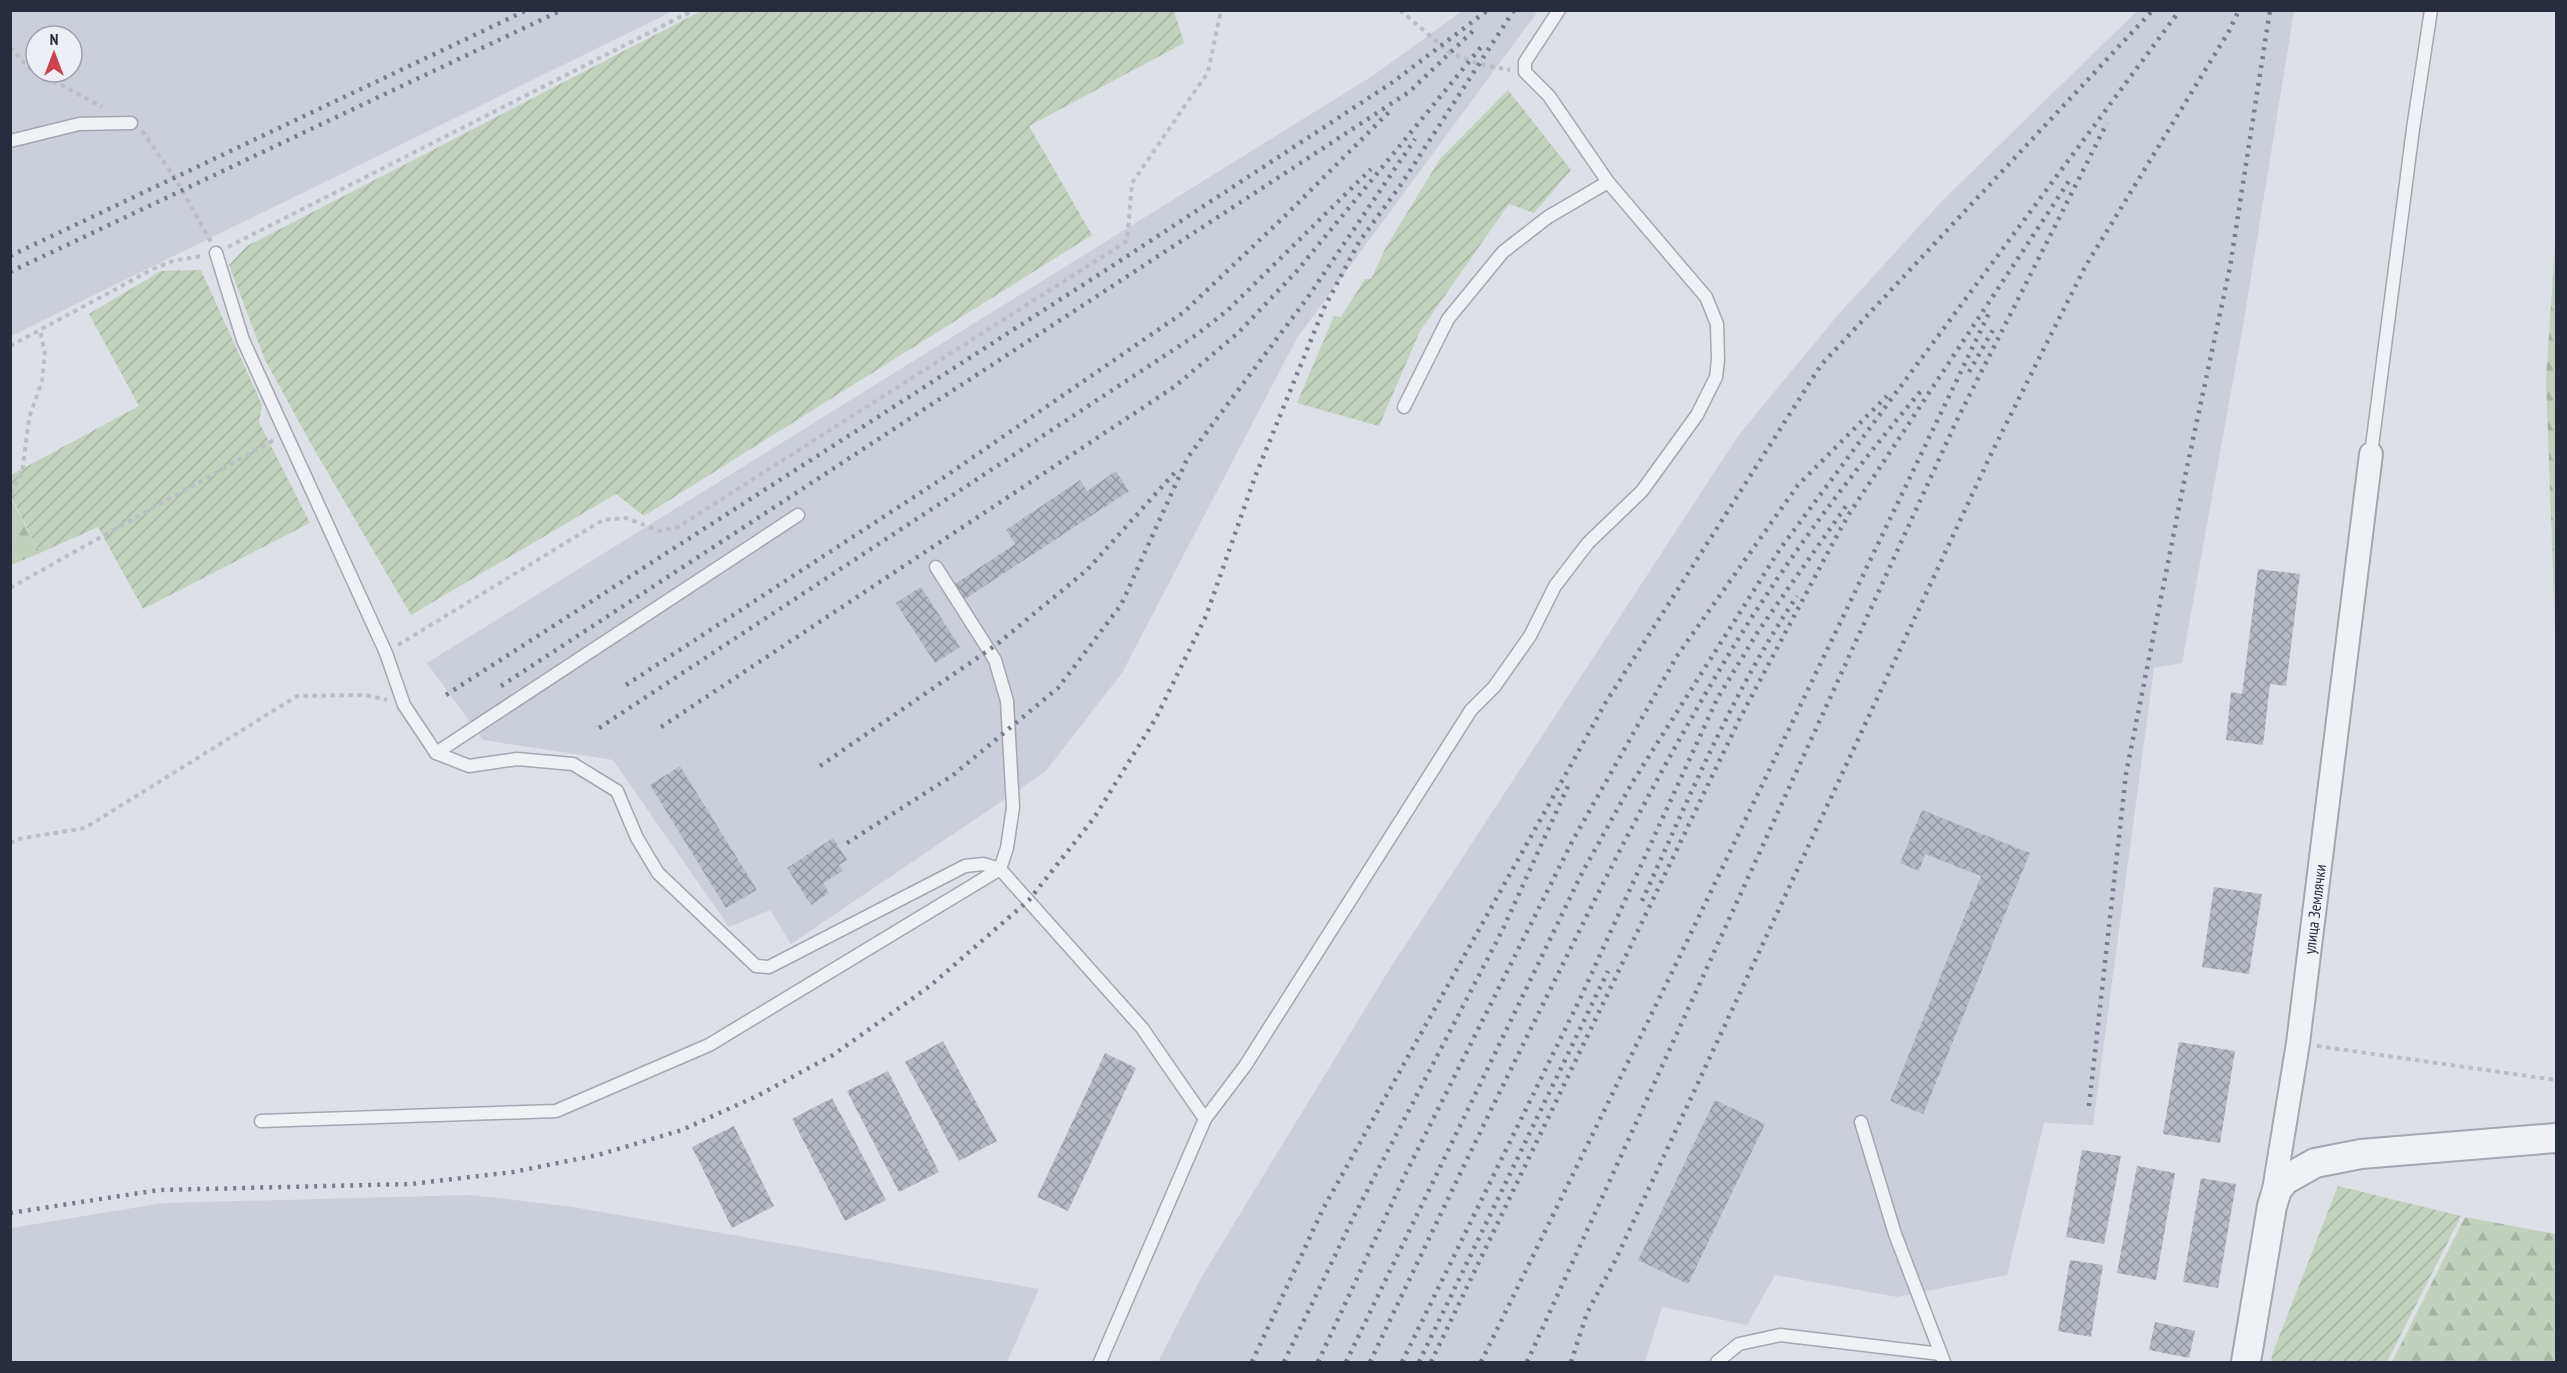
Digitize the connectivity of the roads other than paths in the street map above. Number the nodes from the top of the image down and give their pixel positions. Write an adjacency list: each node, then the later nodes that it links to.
1 (1559, 10): 5 (lane)
2 (2431, 10): 8 (lane)
3 (131, 123): 4 (lane)
4 (10, 141)
5 (1608, 182): 7 (lane); 13 (lane)
6 (216, 253): 11 (lane)
7 (1404, 407)
8 (2372, 454): 17 (street, улица Землячки)
9 (798, 515): 11 (lane)
10 (936, 567): 12 (lane)
11 (436, 753): 12 (lane)
12 (1000, 869): 13 (lane); 14 (lane)
13 (1205, 1119): 19 (lane)
14 (261, 1121)
15 (1862, 1122): 18 (lane)
16 (2556, 1138): 17 (street)
17 (2272, 1206): 21 (street, улица Землячки)
18 (1942, 1358): 20 (lane)
19 (1100, 1362)
20 (1717, 1362)
21 (2246, 1362)

